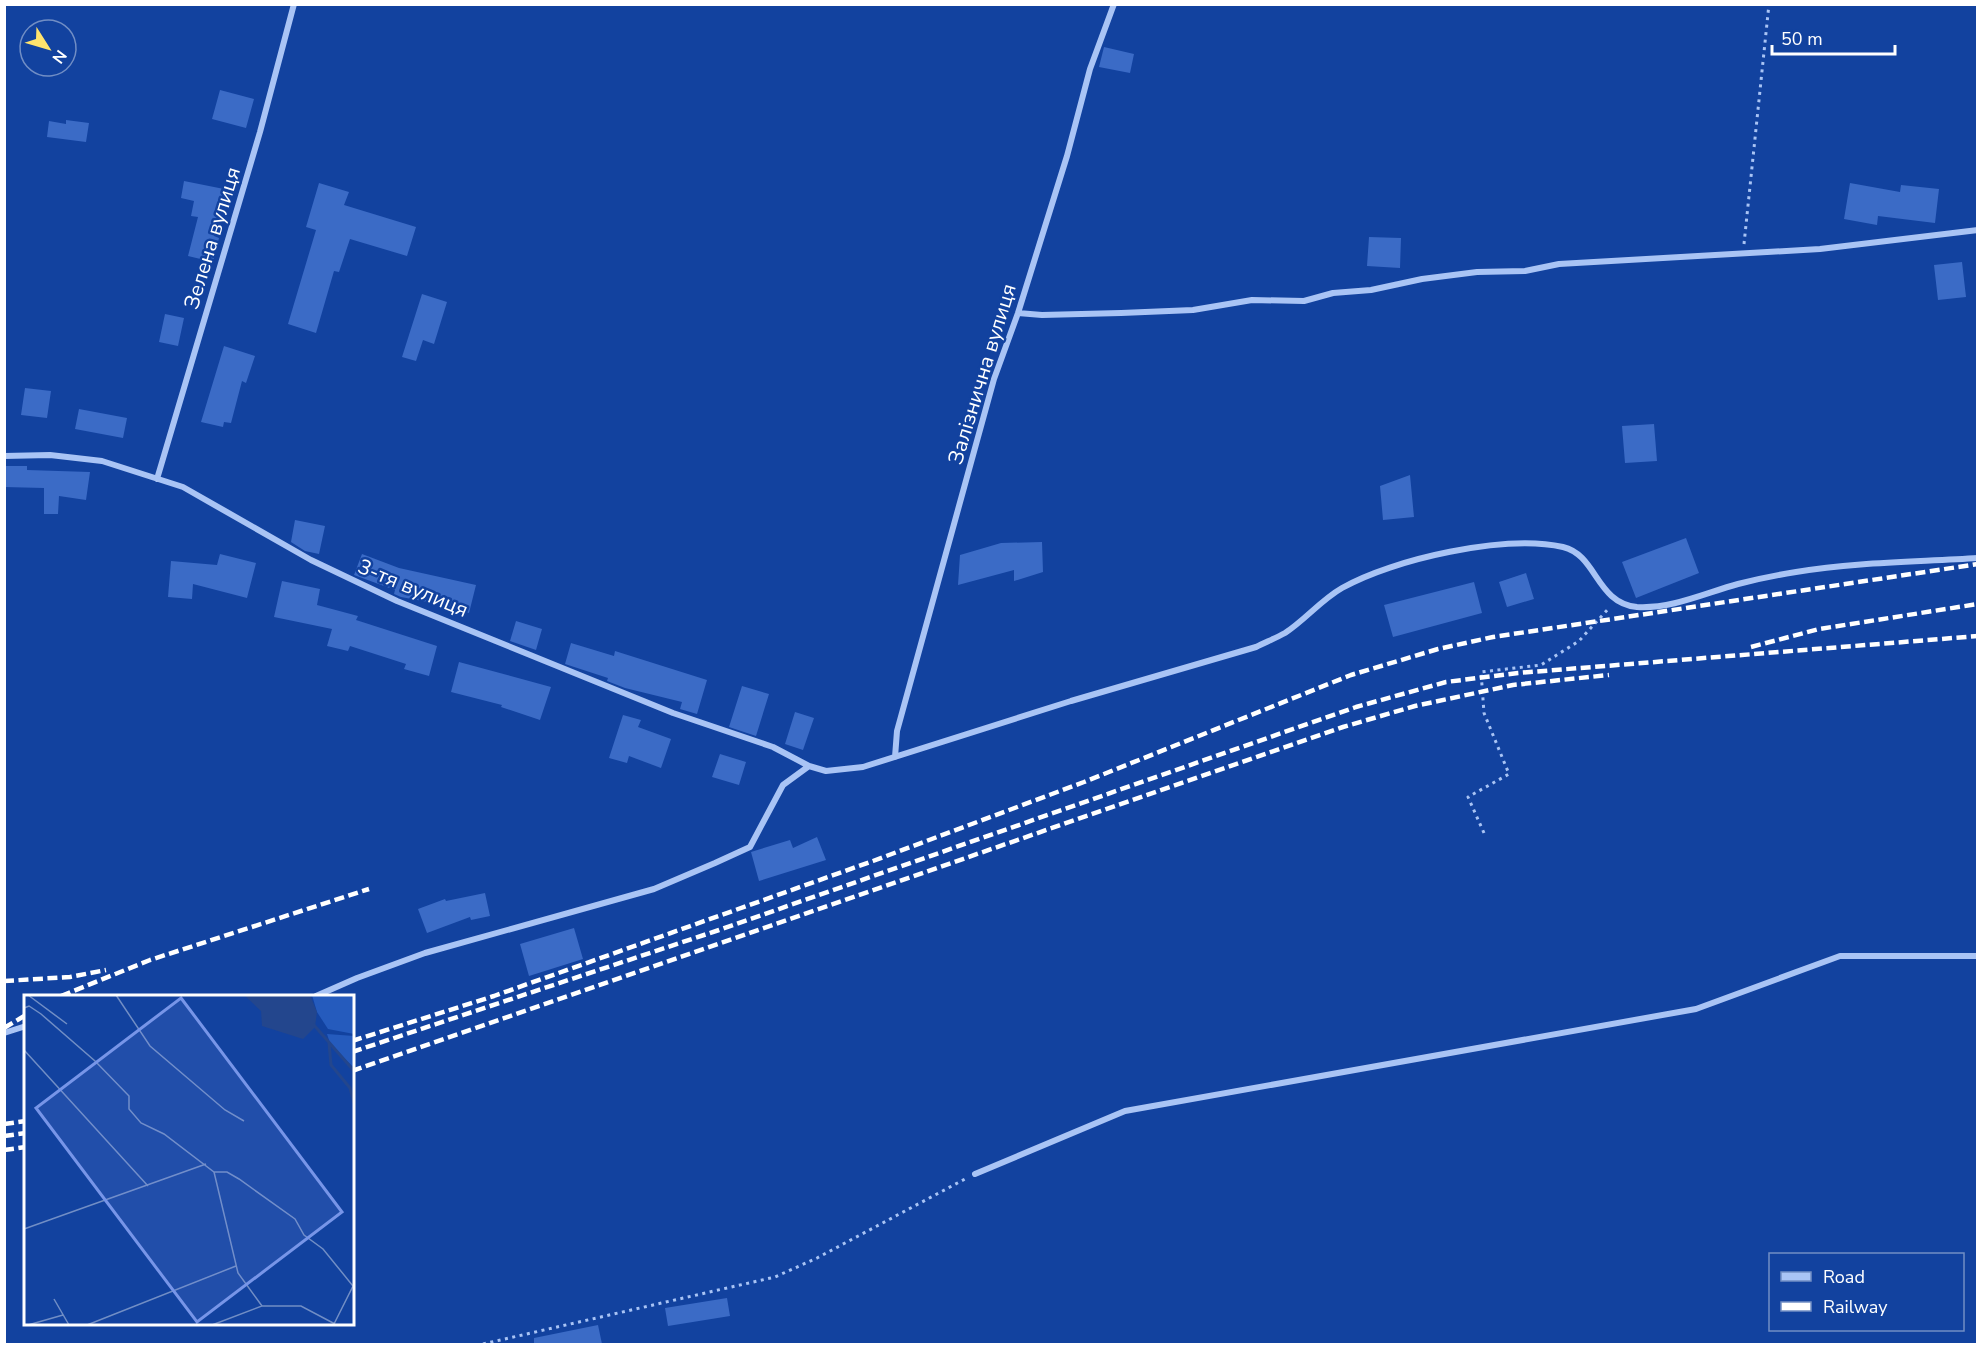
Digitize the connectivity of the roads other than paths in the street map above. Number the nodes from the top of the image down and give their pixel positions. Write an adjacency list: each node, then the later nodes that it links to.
1 (294, 4): 6 (street, Зелена вулиця)
2 (1114, 4): 4 (street, Залізнична вулиця)
3 (1977, 230): 4 (street)
4 (1018, 313): 8 (street, Залізнична вулиця)
5 (4, 456): 6 (street, 3-тя вулиця)
6 (157, 479): 9 (street, 3-тя вулиця)
7 (1977, 558): 8 (street)
8 (895, 757): 9 (street)
9 (809, 766): 11 (street)
10 (1977, 956): 14 (street)
11 (318, 995)
12 (24, 1027): 13 (street)
13 (4, 1034)
14 (975, 1174)

